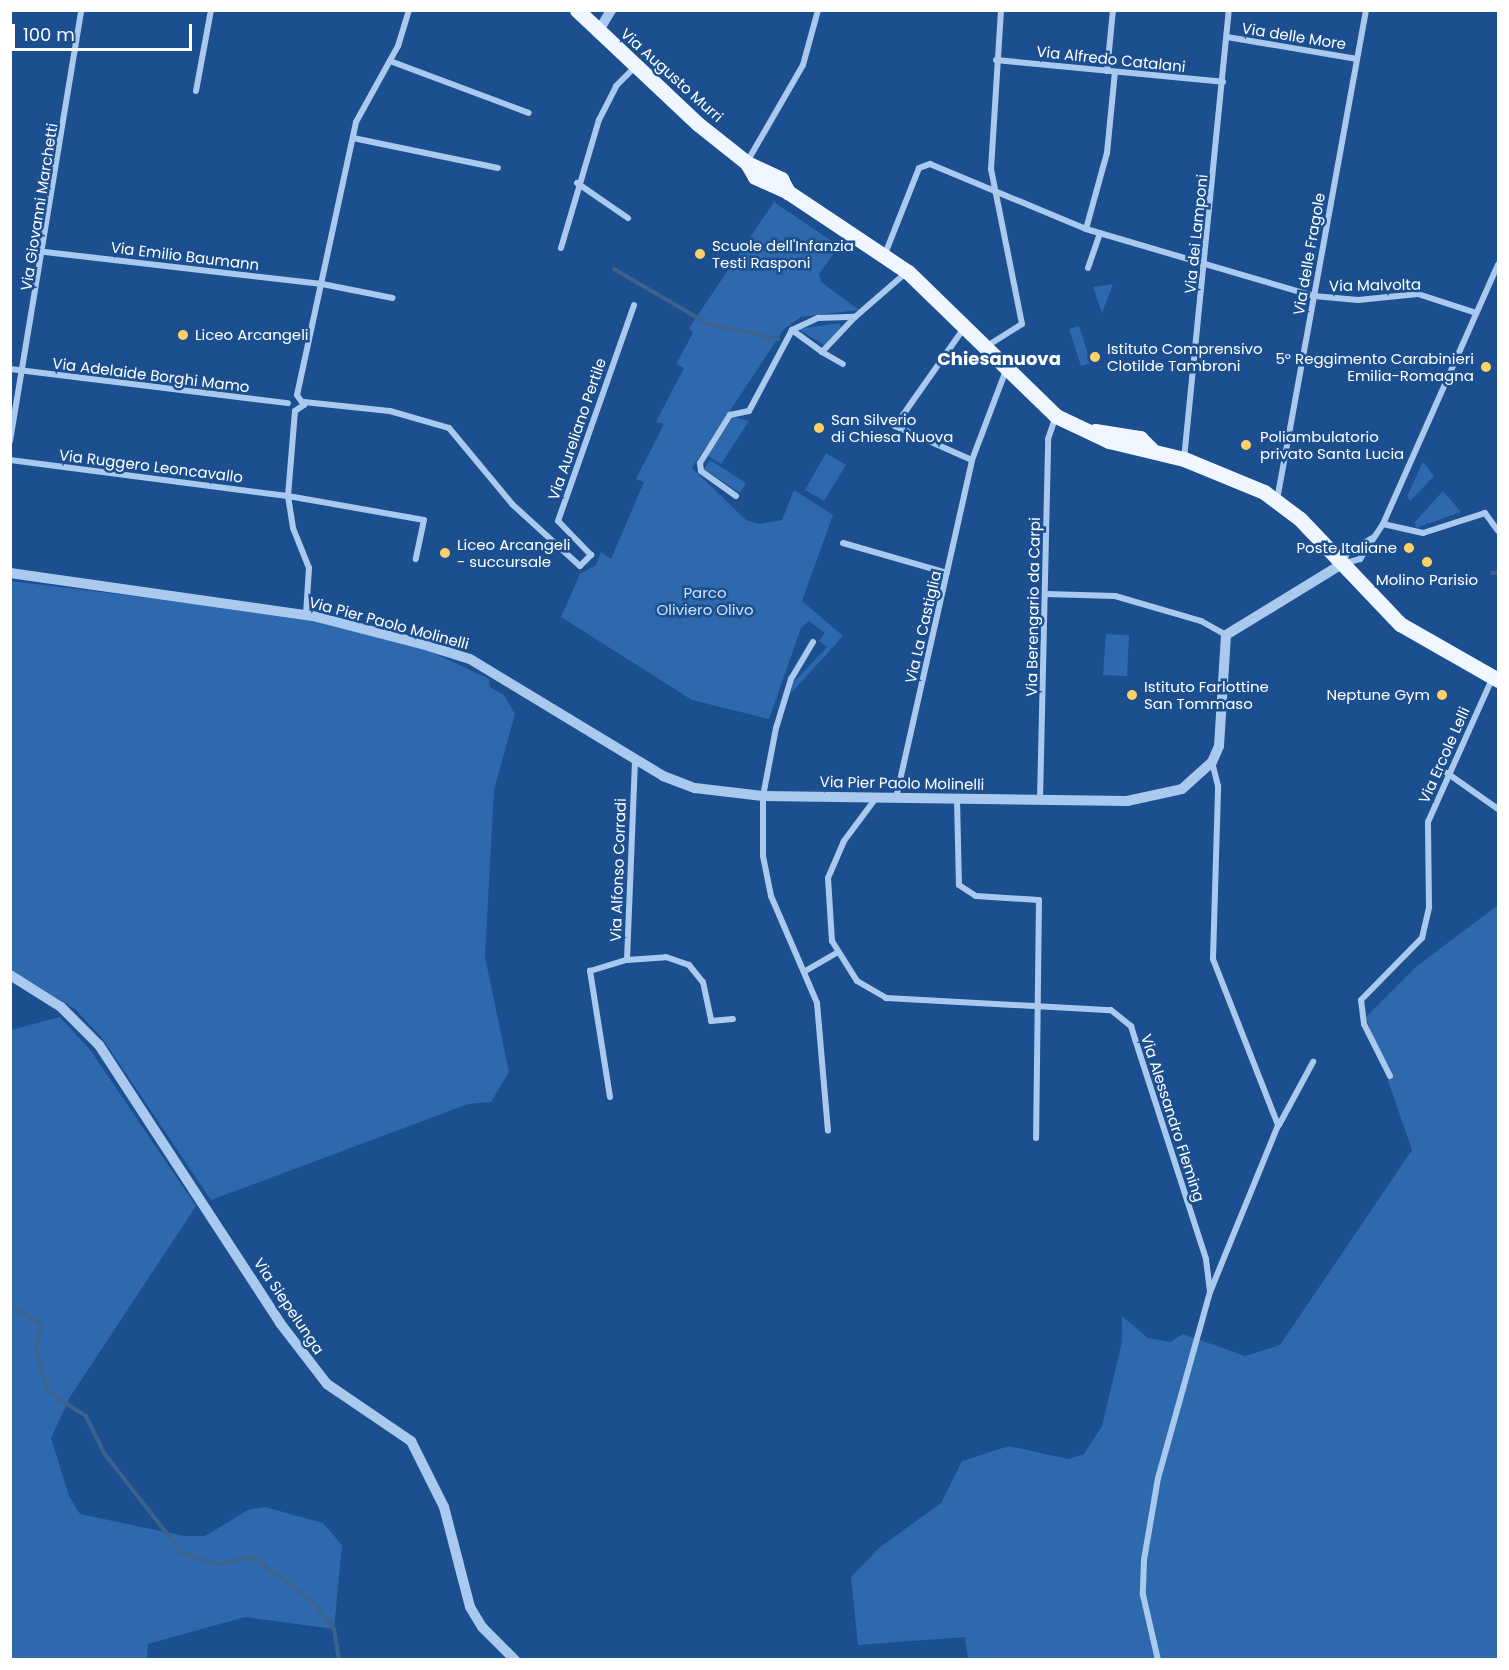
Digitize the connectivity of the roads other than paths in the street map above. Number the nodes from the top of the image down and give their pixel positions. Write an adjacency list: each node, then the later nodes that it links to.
1 (81, 10): 30 (street, Via Giovanni Marchetti)
2 (211, 10): 19 (street)
3 (409, 10): 15 (street)
4 (577, 10): 11 (main road, Via Augusto Murri)
5 (611, 10): 11 (street)
6 (818, 10): 22 (street)
7 (1001, 10): 14 (street)
8 (1113, 10): 17 (street)
9 (1229, 10): 12 (street, Via dei Lamponi)
10 (1366, 10): 13 (street, Via delle Fragole)
11 (598, 32): 16 (main road, Via Augusto Murri)
12 (1227, 37): 13 (street, Via delle More); 18 (street, Via dei Lamponi)
13 (1357, 59): 37 (street, Via delle Fragole)
14 (996, 60): 17 (street, Via Alfredo Catalani); 25 (street)
15 (390, 61): 20 (street); 21 (street)
16 (635, 66): 22 (main road, Via Augusto Murri); 24 (street)
17 (1111, 71): 18 (street, Via Alfredo Catalani); 27 (street)
18 (1223, 82): 32 (street, Via dei Lamponi)
19 (196, 91)
20 (530, 113)
21 (353, 138): 23 (street); 36 (street)
22 (747, 163): 31 (main road, Via Augusto Murri)
23 (498, 168)
24 (577, 183): 26 (street); 29 (street)
25 (993, 193): 27 (street, Via Malvolta); 31 (street, Via Malvolta); 44 (street)
26 (628, 218)
27 (1086, 229): 28 (street, Via Malvolta)
28 (1100, 233): 32 (street, Via Malvolta); 34 (street)
29 (561, 248)
30 (45, 252): 36 (street, Via Emilio Baumann); 49 (street, Via Giovanni Marchetti)
31 (885, 254): 35 (main road, Via Augusto Murri)
32 (1205, 264): 37 (street, Via Malvolta); 56 (street, Via dei Lamponi)
33 (1498, 264): 40 (street)
34 (1089, 268)
35 (908, 272): 41 (street); 42 (main road, Via Augusto Murri)
36 (322, 284): 38 (street, Via Emilio Baumann); 50 (street)
37 (1314, 296): 40 (street, Via Malvolta); 61 (street, Via delle Fragole)
38 (393, 298)
39 (633, 305): 51 (street, Via Aureliano Pertile)
40 (1476, 314): 62 (street)
41 (855, 316): 43 (street); 45 (street)
42 (964, 328): 44 (main road, Via Augusto Murri); 58 (street)
43 (792, 330): 45 (street); 60 (street)
44 (984, 348): 48 (main road, Via Augusto Murri)
45 (822, 352): 46 (street)
46 (843, 364)
47 (10, 369): 49 (street, Via Adelaide Borghi Mamo)
48 (1006, 370): 54 (main road, Via Augusto Murri); 58 (street, Via La Castiglia)
49 (24, 371): 52 (street, Via Adelaide Borghi Mamo); 55 (street, Via Giovanni Marchetti)
50 (297, 395): 51 (street); 52 (street)
51 (304, 402): 53 (street)
52 (288, 403): 53 (street)
53 (295, 411): 59 (street)
54 (1056, 416): 56 (main road, Via Augusto Murri); 70 (street, Via Berengario da Carpi)
55 (10, 441)
56 (1184, 459): 61 (main road, Via Augusto Murri)
57 (10, 460): 59 (street, Via Ruggero Leoncavallo)
58 (972, 460): 69 (street, Via La Castiglia)
59 (288, 496): 66 (street, Via Ruggero Leoncavallo); 71 (street)
60 (736, 496)
61 (1277, 501): 67 (main road, Via Augusto Murri)
62 (1383, 524): 63 (street); 64 (street)
63 (1498, 531)
64 (1374, 537): 67 (street); 67 (street)
65 (843, 543): 69 (street)
66 (416, 559)
67 (1342, 564): 72 (street); 74 (main road, Via Augusto Murri)
68 (10, 573): 71 (street, Via Pier Paolo Molinelli)
69 (947, 573): 80 (street, Via La Castiglia)
70 (1046, 594): 72 (street); 82 (street, Via Berengario da Carpi)
71 (306, 615): 75 (street, Via Pier Paolo Molinelli)
72 (1226, 635): 76 (street)
73 (813, 642): 78 (street)
74 (1496, 678): 77 (street, Via Ercole Lelli)
75 (635, 758): 78 (street, Via Pier Paolo Molinelli); 85 (street, Via Alfonso Corradi)
76 (1212, 762): 82 (street, Via Pier Paolo Molinelli); 93 (street)
77 (1447, 773): 83 (street); 91 (street, Via Ercole Lelli)
78 (763, 796): 79 (street, Via Pier Paolo Molinelli); 86 (street)
79 (876, 798): 80 (street, Via Pier Paolo Molinelli); 84 (street, Via Alessandro Fleming)
80 (896, 798): 81 (street, Via Pier Paolo Molinelli)
81 (957, 799): 82 (street, Via Pier Paolo Molinelli); 88 (street)
82 (1040, 801)
83 (1498, 809)
84 (836, 953): 86 (street); 88 (street, Via Alessandro Fleming)
85 (627, 960): 89 (street); 92 (street, Via Alfonso Corradi)
86 (807, 970): 94 (street)
87 (10, 975): 97 (street, Via Siepelunga)
88 (1038, 1005): 95 (street); 96 (street, Via Alessandro Fleming)
89 (733, 1019)
90 (1313, 1062): 93 (street)
91 (1390, 1076)
92 (610, 1097)
93 (1278, 1125): 96 (street)
94 (828, 1131)
95 (1036, 1138)
96 (1210, 1292): 98 (street, Via Alessandro Fleming)
97 (514, 1659)
98 (1158, 1659)

